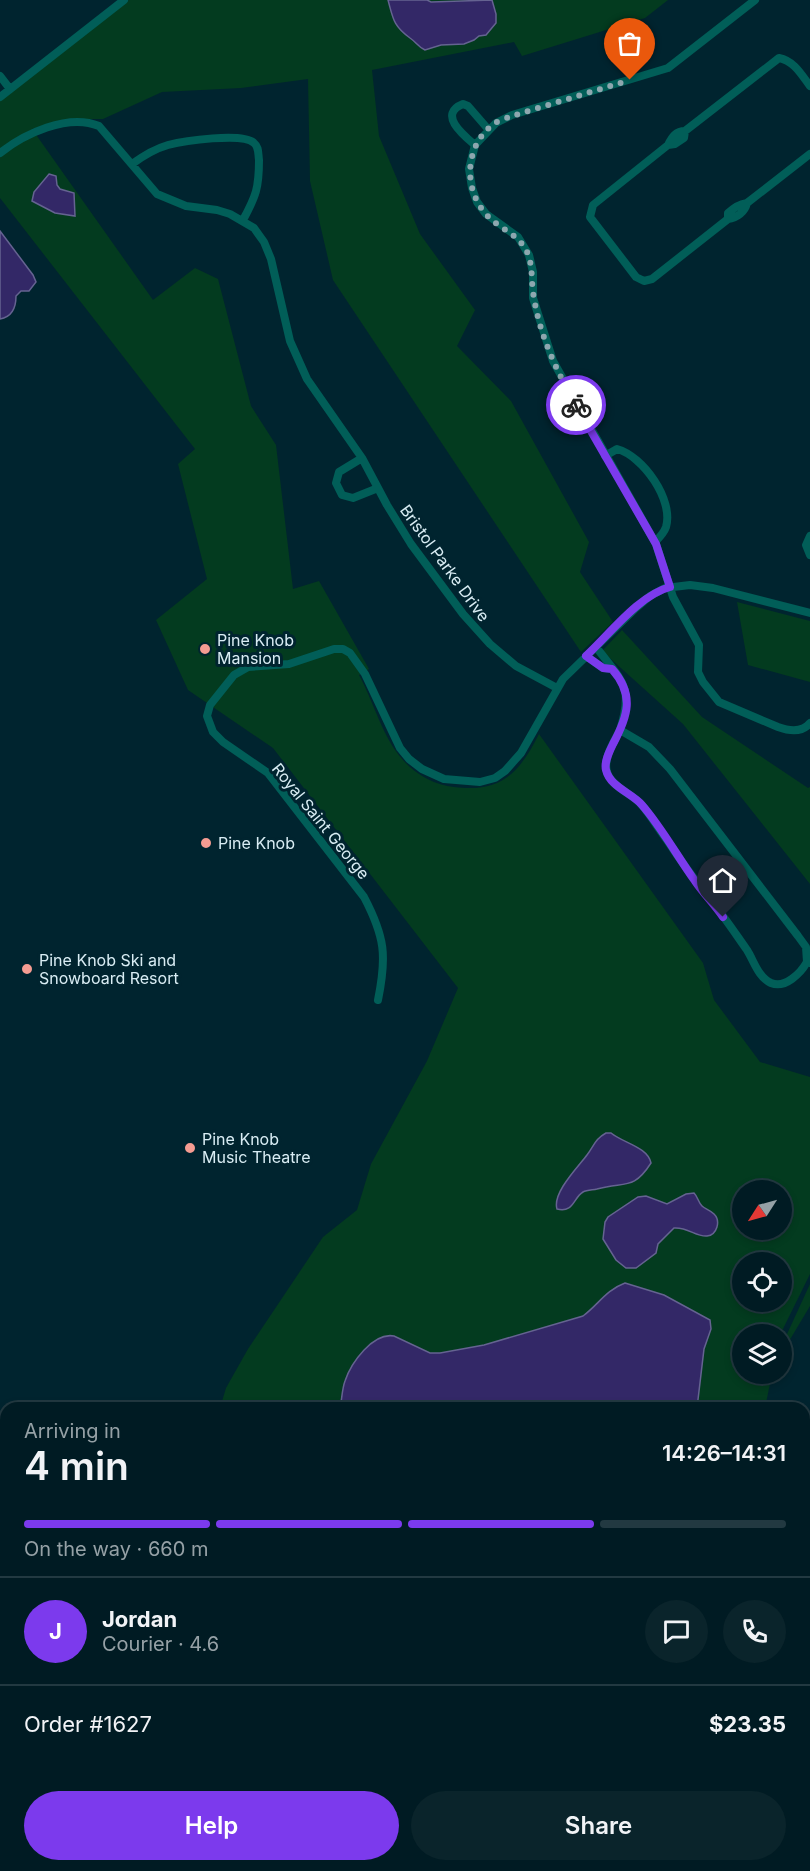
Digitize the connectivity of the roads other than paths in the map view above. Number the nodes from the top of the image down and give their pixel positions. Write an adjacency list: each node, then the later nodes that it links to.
1 (124, 0): 5 (street)
2 (755, 0): 7 (street)
3 (0, 76): 5 (street)
4 (810, 86): 10 (street)
5 (10, 89): 6 (street)
6 (0, 97)
7 (488, 129): 8 (street); 8 (street)
8 (475, 145): 13 (street)
9 (0, 153): 11 (street, Bristol Parke Drive)
10 (810, 154)
11 (132, 164): 12 (street, Bristol Parke Drive); 12 (street)
12 (243, 220): 14 (street, Bristol Parke Drive)
13 (605, 456): 17 (street); 17 (street)
14 (362, 458): 15 (street, Bristol Parke Drive); 15 (street)
15 (378, 488): 24 (street, Bristol Parke Drive)
16 (810, 536): 18 (street)
17 (655, 542): 19 (street)
18 (810, 555)
19 (670, 587): 20 (street, Royal Saint George); 21 (street, Royal Saint George); 25 (street)
20 (810, 613)
21 (596, 647): 22 (street, Royal Saint George); 23 (street)
22 (586, 656): 23 (street); 24 (street, Royal Saint George)
23 (612, 669): 26 (street)
24 (557, 688): 28 (street, Royal Saint George)
25 (810, 723)
26 (620, 730): 27 (street); 27 (street)
27 (809, 963)
28 (378, 1000)

